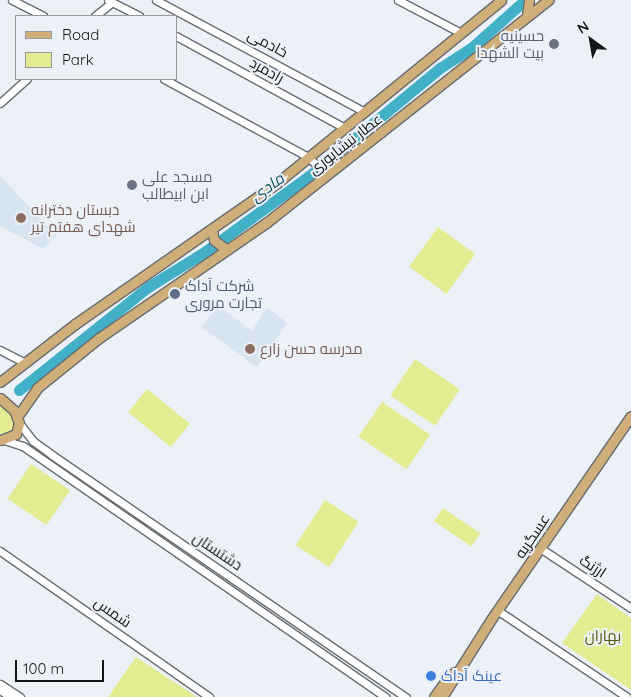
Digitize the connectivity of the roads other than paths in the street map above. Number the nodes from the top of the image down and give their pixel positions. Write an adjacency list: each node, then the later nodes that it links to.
1 (12, 0): 8 (street)
2 (156, 0): 17 (street, خادمی)
3 (398, 0): 12 (street)
4 (501, 0): 12 (main road, عطار نیشابوری)
5 (548, 0): 11 (main road, عطار نیشابوری)
6 (110, 1): 9 (street); 10 (street)
7 (530, 3): 11 (main road)
8 (41, 15)
9 (96, 15)
10 (137, 15)
11 (526, 18): 20 (main road, عطار نیشابوری)
12 (461, 33): 17 (main road, عطار نیشابوری)
13 (178, 37): 18 (street, رادمرد)
14 (26, 80): 16 (street)
15 (166, 80): 19 (street)
16 (0, 103)
17 (365, 112): 18 (main road, عطار نیشابوری)
18 (345, 128): 19 (main road, عطار نیشابوری)
19 (308, 157): 20 (street); 21 (main road, عطار نیشابوری)
20 (327, 175): 22 (main road, عطار نیشابوری)
21 (212, 233): 22 (main road); 24 (main road, عطار نیشابوری)
22 (224, 249): 28 (main road, عطار نیشابوری)
23 (0, 350): 24 (street)
24 (26, 363): 25 (main road, عطار نیشابوری)
25 (0, 382)
26 (0, 398): 28 (main road)
27 (631, 416): 32 (main road, عسگریه)
28 (18, 420): 29 (main road, عطار نیشابوری); 30 (street, دشتستان)
29 (2, 440): 31 (street, دشتستان)
30 (172, 536): 31 (street); 42 (street, دشتستان)
31 (167, 545): 41 (street, دشتستان)
32 (540, 548): 34 (street, ارژنگ); 35 (main road, عسگریه)
33 (0, 551): 40 (street, شمس)
34 (631, 608)
35 (497, 610): 43 (main road, عسگریه); 44 (street)
36 (0, 684): 39 (street)
37 (0, 690): 38 (street)
38 (10, 697)
39 (20, 697)
40 (209, 697)
41 (385, 697)
42 (406, 697)
43 (437, 697)
44 (627, 697)

